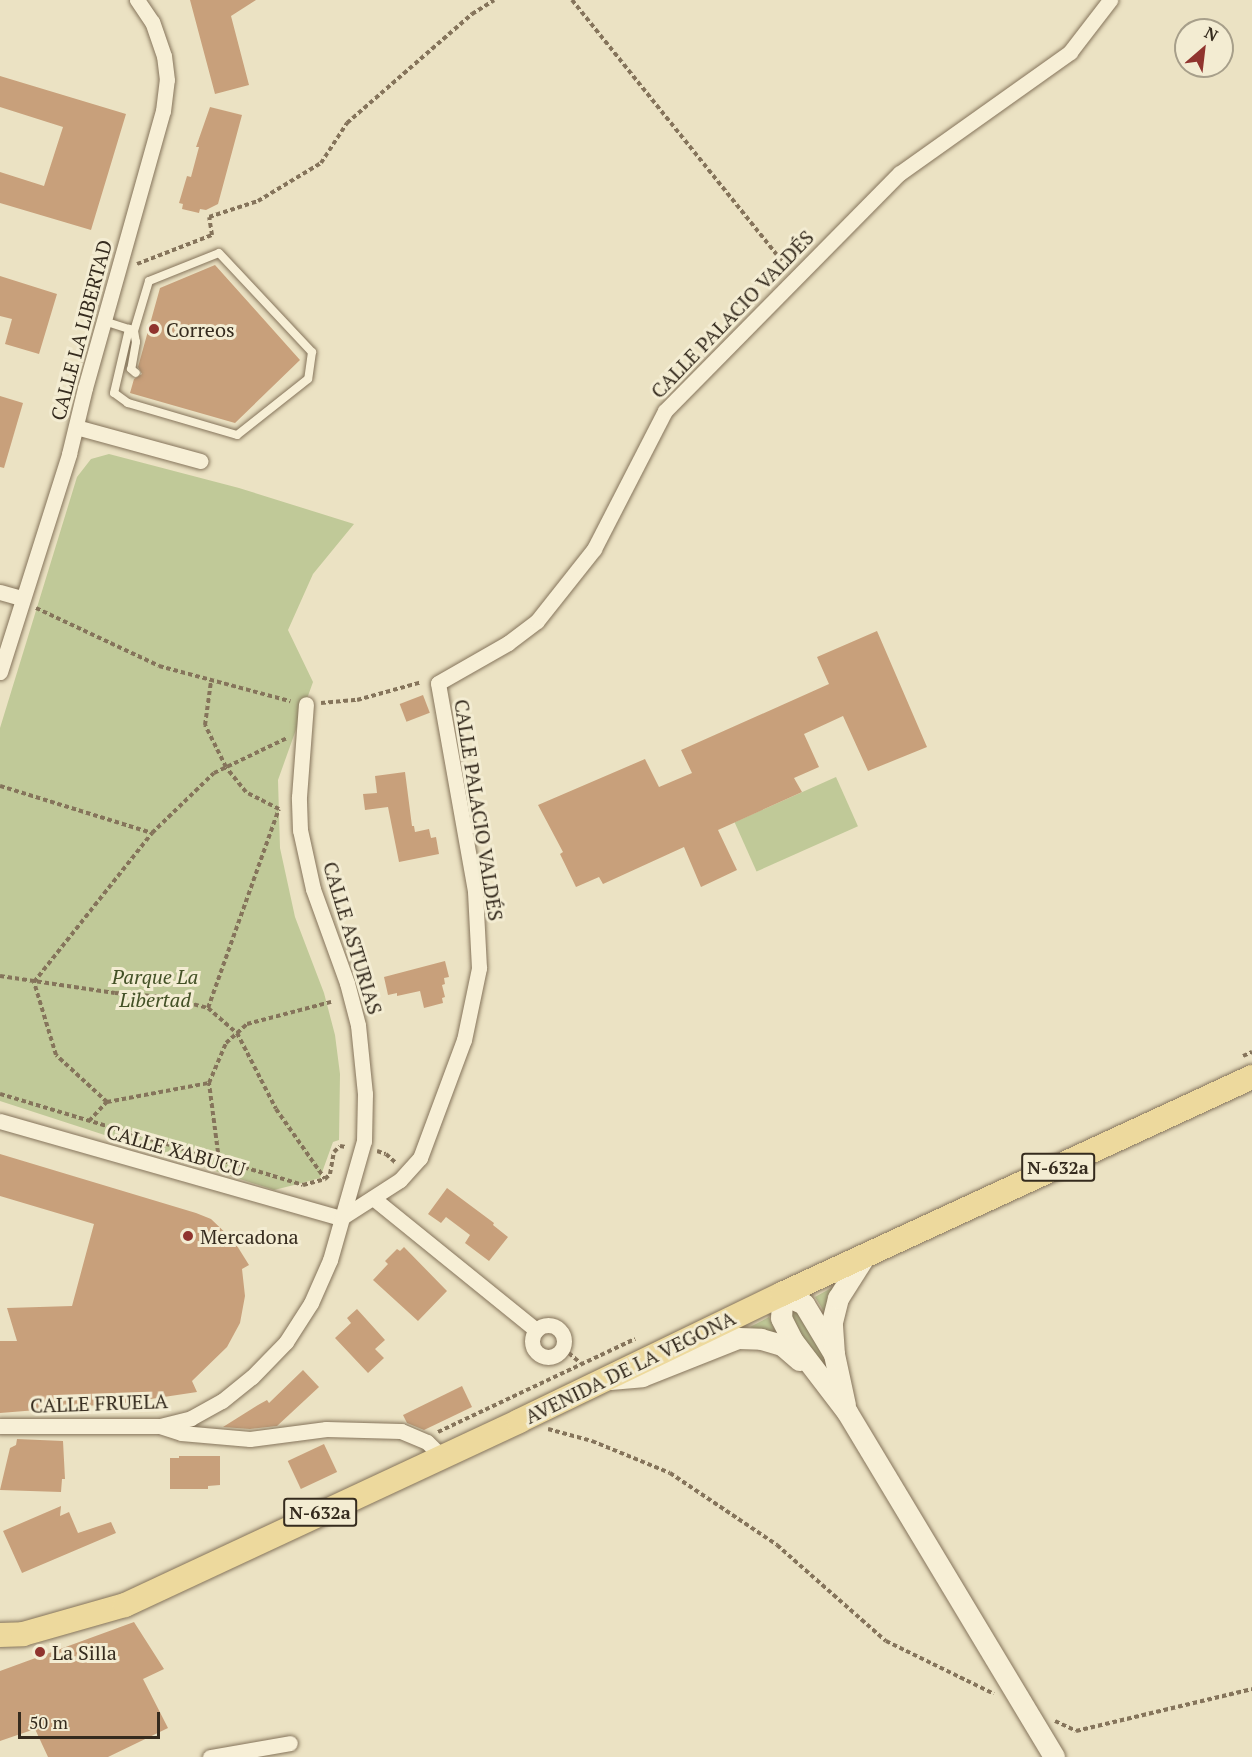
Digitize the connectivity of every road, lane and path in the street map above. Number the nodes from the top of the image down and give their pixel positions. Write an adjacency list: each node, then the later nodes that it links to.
1 (138, 0): 5 (street, CALLE LA LIBERTAD)
2 (494, 0): 5 (path)
3 (573, 0): 6 (path)
4 (1110, 0): 6 (street, CALLE PALACIO VALDÉS)
5 (118, 272): 7 (street, CALLE LA LIBERTAD)
6 (796, 279): 16 (street, CALLE PALACIO VALDÉS)
7 (104, 321): 8 (lane); 10 (street, CALLE LA LIBERTAD)
8 (132, 330): 8 (lane); 9 (lane)
9 (136, 373)
10 (76, 427): 11 (street); 13 (street, CALLE LA LIBERTAD)
11 (200, 460)
12 (0, 592): 13 (street)
13 (21, 598): 14 (street, CALLE LA LIBERTAD); 15 (path)
14 (0, 672)
15 (211, 681): 17 (path); 19 (path)
16 (438, 683): 17 (path); 35 (street, CALLE PALACIO VALDÉS)
17 (306, 704): 18 (street, CALLE ASTURIAS)
18 (302, 732): 19 (path); 33 (street, CALLE ASTURIAS)
19 (226, 767): 21 (path); 25 (path)
20 (0, 786): 21 (path)
21 (152, 833): 23 (path)
22 (0, 976): 23 (path)
23 (34, 982): 25 (path); 30 (path)
24 (331, 1002): 26 (path)
25 (208, 1008): 26 (path)
26 (237, 1033): 28 (path); 36 (path)
27 (1252, 1077): 39 (main road, AVENIDA DE LA VEGONA / N-632a)
28 (209, 1083): 30 (path); 34 (path)
29 (0, 1094): 32 (path)
30 (107, 1102): 32 (path)
31 (0, 1121): 38 (street, CALLE XABUCU)
32 (89, 1121): 34 (path)
33 (362, 1149): 35 (path); 36 (path); 38 (street, CALLE ASTURIAS)
34 (219, 1160): 36 (path)
35 (406, 1173): 37 (street, CALLE PALACIO VALDÉS)
36 (325, 1179)
37 (373, 1198): 38 (street, CALLE PALACIO VALDÉS); 41 (street)
38 (341, 1218): 48 (street, CALLE FRUELA)
39 (864, 1257): 40 (main road, AVENIDA DE LA VEGONA / N-632a); 42 (street)
40 (782, 1294): 42 (street); 43 (street); 44 (main road, AVENIDA DE LA VEGONA / N-632a)
41 (536, 1330)
42 (834, 1354): 45 (street)
43 (818, 1376): 44 (street); 45 (street)
44 (606, 1379): 46 (main road, AVENIDA DE LA VEGONA / N-632a)
45 (847, 1412): 53 (street)
46 (519, 1421): 49 (main road, AVENIDA DE LA VEGONA / N-632a); 53 (path)
47 (0, 1426): 48 (street, CALLE FRUELA)
48 (160, 1426): 49 (street)
49 (441, 1455): 50 (main road, AVENIDA DE LA VEGONA / N-632a)
50 (12, 1635): 51 (street)
51 (0, 1645)
52 (1252, 1689): 53 (path)
53 (1023, 1706): 56 (street)
54 (290, 1743): 55 (street)
55 (210, 1757)
56 (1054, 1757)

